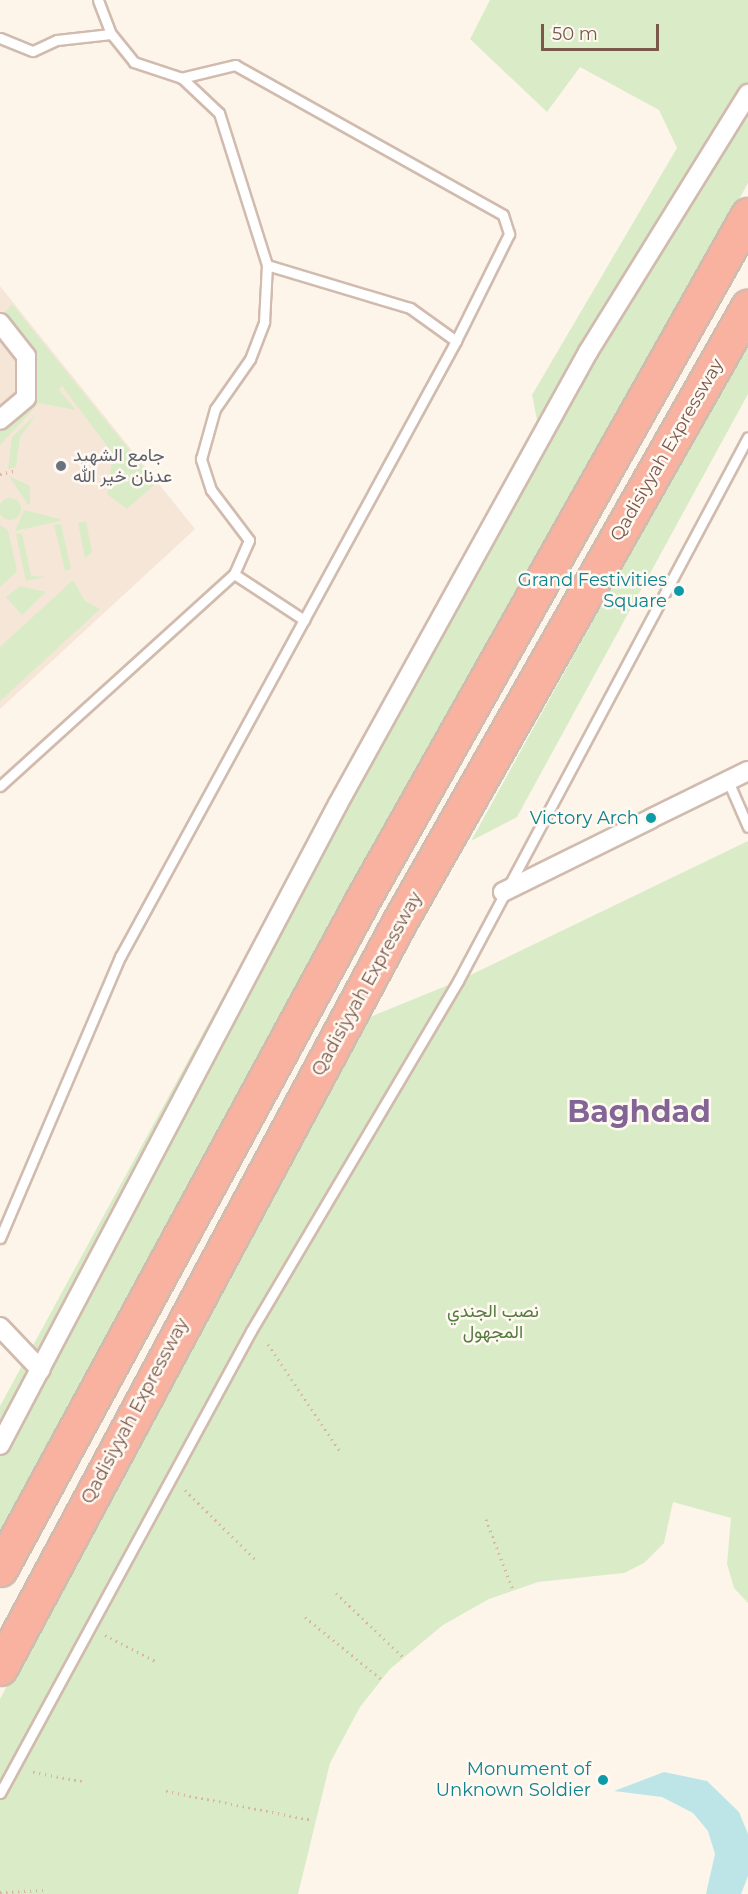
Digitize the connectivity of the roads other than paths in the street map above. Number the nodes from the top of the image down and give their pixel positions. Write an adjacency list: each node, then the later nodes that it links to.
1 (98, 0): 2 (lane)
2 (111, 34): 3 (lane); 4 (lane)
3 (0, 38)
4 (181, 78): 7 (lane); 10 (lane)
5 (748, 94): 22 (street)
6 (748, 215): 24 (highway)
7 (267, 265): 10 (lane); 13 (lane)
8 (748, 307): 25 (highway, Qadisiyyah Expressway)
9 (0, 323): 11 (street)
10 (456, 341): 14 (lane)
11 (0, 420)
12 (748, 437): 19 (lane)
13 (234, 573): 14 (lane); 17 (lane)
14 (304, 620): 20 (lane)
15 (748, 771): 16 (street)
16 (728, 781): 18 (lane); 19 (street)
17 (0, 786)
18 (748, 827)
19 (502, 892): 26 (lane)
20 (0, 1238)
21 (0, 1327): 22 (street)
22 (41, 1370): 23 (street)
23 (0, 1445)
24 (0, 1569)
25 (0, 1668)
26 (0, 1793)

